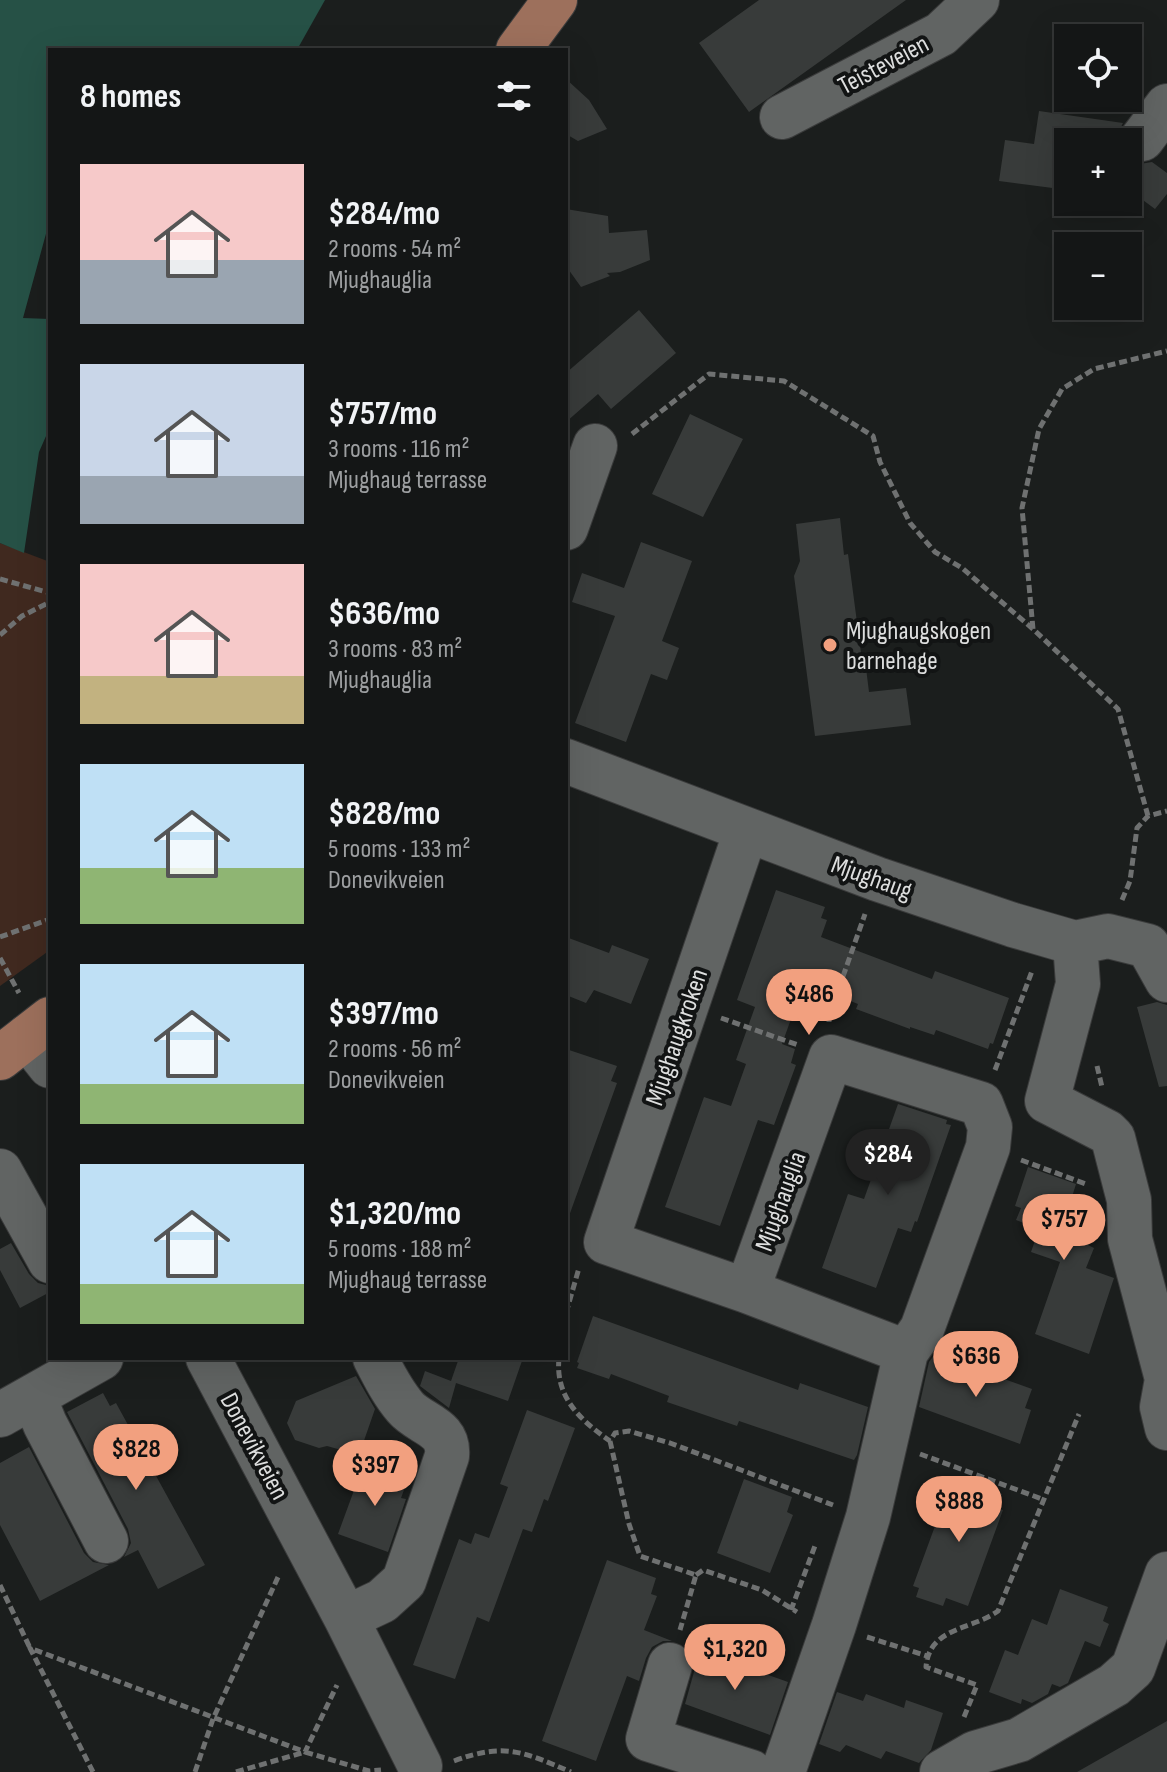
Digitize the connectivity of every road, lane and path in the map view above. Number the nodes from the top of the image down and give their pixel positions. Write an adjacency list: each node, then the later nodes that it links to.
1 (555, 0): 3 (main road)
2 (977, 0): 4 (street, Teisteveien)
3 (519, 48)
4 (782, 117)
5 (1167, 351): 11 (path)
6 (591, 458): 7 (street); 11 (path)
7 (568, 522)
8 (0, 579): 9 (path)
9 (48, 592)
10 (48, 603): 12 (path)
11 (1033, 629): 15 (path)
12 (0, 635)
13 (568, 762): 16 (street, Mjughaug)
14 (1167, 811): 15 (path)
15 (1148, 816): 20 (path)
16 (746, 831): 17 (street, Mjughaug); 23 (street, Mjughaugkroken)
17 (877, 879): 20 (street, Mjughaug); 25 (path)
18 (48, 920): 19 (path)
19 (0, 937)
20 (1076, 937): 22 (street, Mjughaug); 26 (path); 29 (street)
21 (0, 958): 24 (path)
22 (1167, 980)
23 (686, 1006): 25 (path); 32 (street, Mjughaugkroken)
24 (29, 1035)
25 (831, 1057): 26 (street); 32 (street, Mjughauglia)
26 (981, 1104): 27 (street)
27 (988, 1147): 29 (path); 33 (street)
28 (0, 1171): 30 (street)
29 (1129, 1200): 38 (street)
30 (11, 1218): 31 (street)
31 (48, 1259)
32 (747, 1291): 33 (street)
33 (906, 1352): 43 (street)
34 (98, 1360): 39 (street)
35 (209, 1360): 48 (street, Donevikveien)
36 (376, 1360): 52 (street)
37 (559, 1360): 42 (path)
38 (1167, 1379): 41 (street)
39 (17, 1406): 47 (street)
40 (1079, 1414): 44 (path)
41 (1167, 1428)
42 (610, 1441): 45 (path); 54 (path)
43 (885, 1443): 44 (path); 45 (street)
44 (1043, 1499): 56 (path)
45 (841, 1513): 61 (street)
46 (821, 1530): 51 (path)
47 (106, 1541)
48 (307, 1544): 52 (street, Donevikveien); 55 (path)
49 (1167, 1574): 56 (street)
50 (0, 1585): 53 (path)
51 (791, 1610)
52 (352, 1630): 55 (path); 57 (street, Donevikveien)
53 (30, 1648): 55 (path); 58 (path)
54 (670, 1665): 60 (street)
55 (213, 1719): 59 (path)
56 (958, 1763)
57 (420, 1766)
58 (93, 1772)
59 (195, 1772)
60 (751, 1772)
61 (783, 1772)

